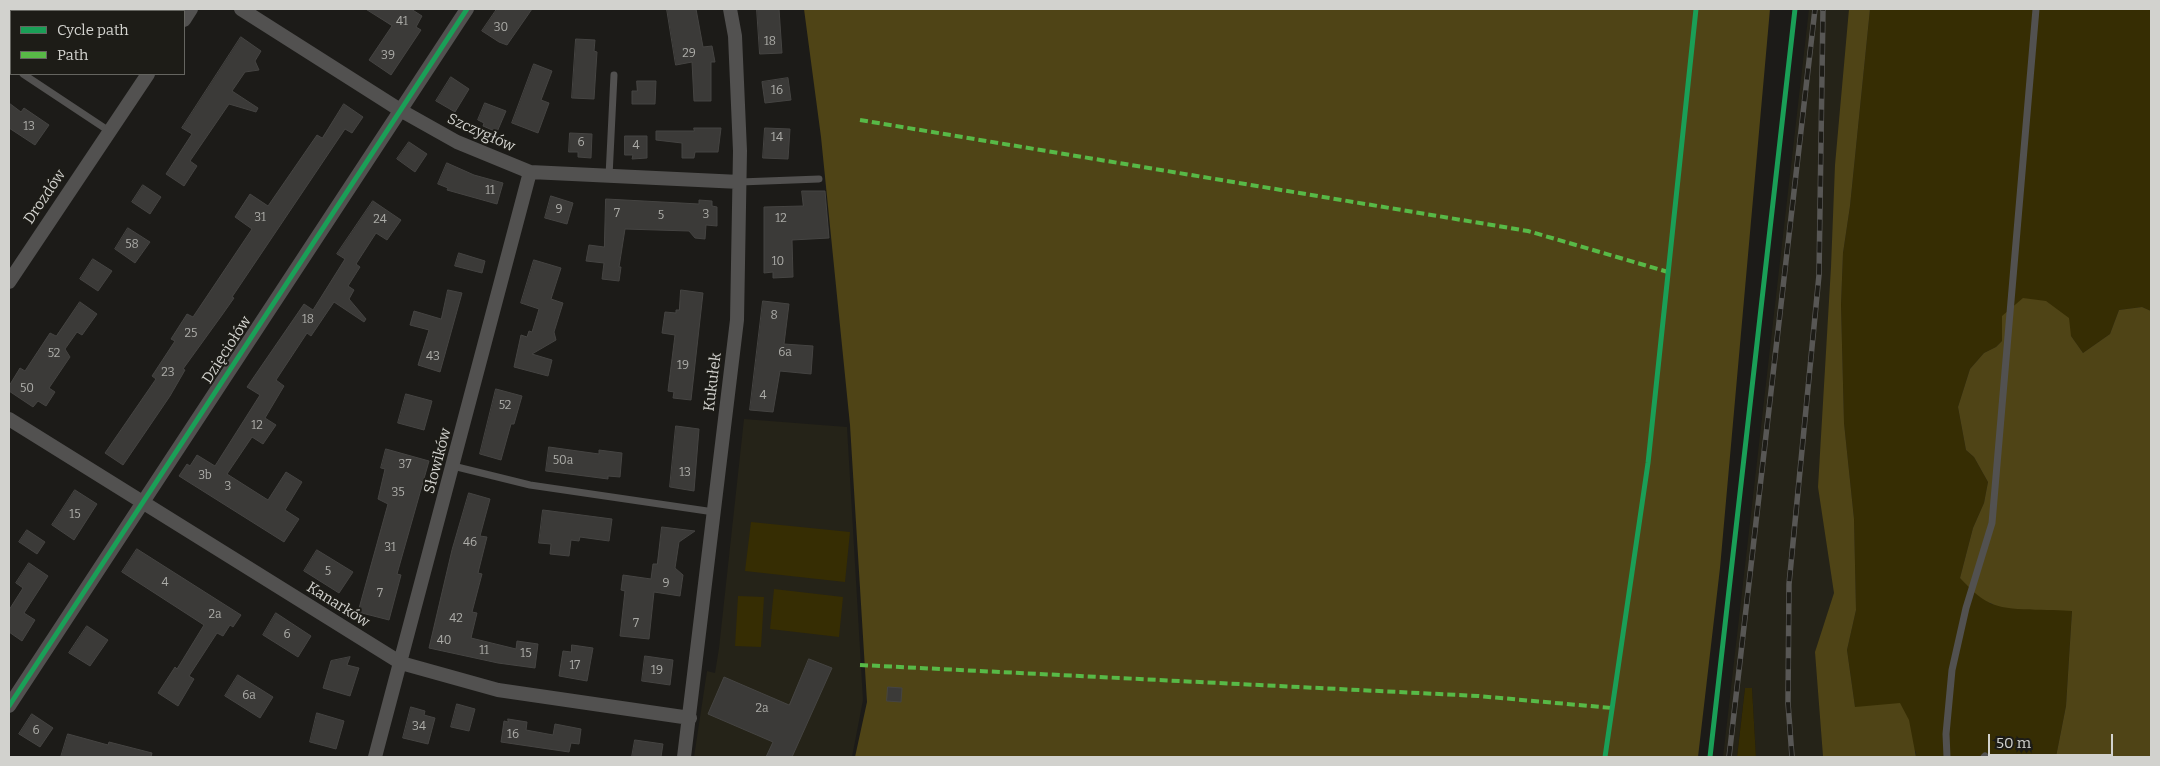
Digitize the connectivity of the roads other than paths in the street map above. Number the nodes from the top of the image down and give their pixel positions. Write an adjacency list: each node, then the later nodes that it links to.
1 (241, 9): 8 (street, Szczygłów)
2 (467, 9): 8 (street, Dzięciołów)
3 (730, 9): 13 (street, Kukułek)
4 (2036, 9): 24 (lane)
5 (614, 74): 11 (lane)
6 (24, 75): 9 (lane)
7 (147, 75): 9 (street, Drozdów)
8 (400, 110): 10 (street, Szczygłów); 17 (street, Dzięciołów)
9 (109, 131): 14 (street, Drozdów)
10 (530, 172): 11 (street, Szczygłów); 16 (street, Słowików)
11 (608, 176): 13 (street, Szczygłów)
12 (818, 179): 13 (lane)
13 (740, 182): 18 (street, Kukułek)
14 (9, 282)
15 (9, 418): 17 (street, Kanarków)
16 (453, 466): 18 (lane); 19 (street, Słowików)
17 (142, 502): 19 (street, Kanarków); 20 (street, Dzięciołów)
18 (714, 512): 21 (street, Kukułek)
19 (401, 664): 21 (street, Kanarków); 22 (street, Słowików)
20 (9, 706)
21 (690, 718): 23 (street, Kukułek)
22 (375, 757)
23 (684, 757)
24 (1947, 757)

